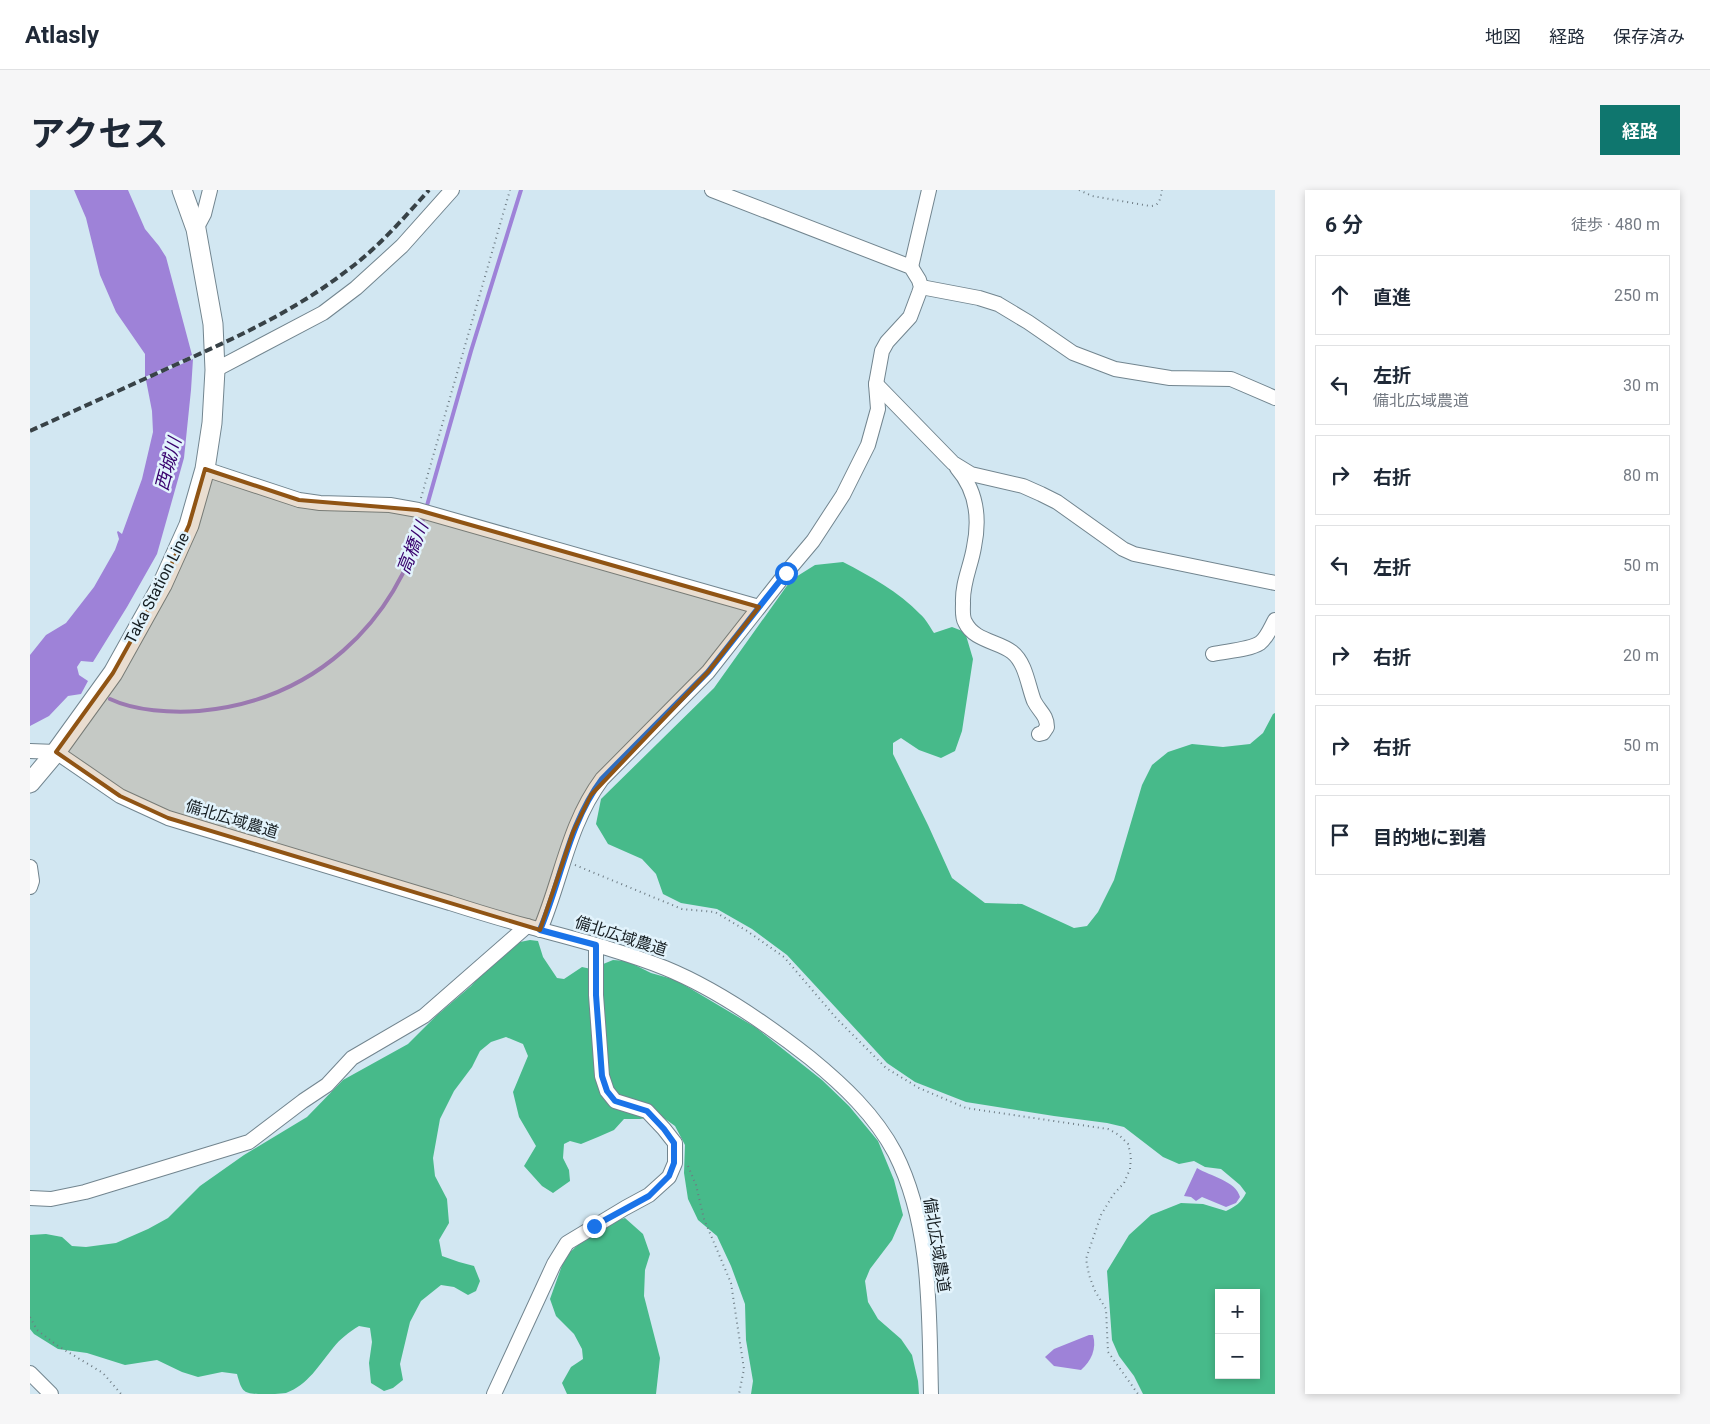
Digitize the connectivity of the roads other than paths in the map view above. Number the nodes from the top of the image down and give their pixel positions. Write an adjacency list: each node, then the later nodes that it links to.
1 (182, 190): 6 (main road, Taka Station Line)
2 (210, 190): 6 (street)
3 (452, 190): 9 (street)
4 (712, 190): 7 (street)
5 (929, 190): 7 (street)
6 (196, 229): 9 (main road, Taka Station Line)
7 (912, 267): 8 (street)
8 (921, 287): 10 (street); 11 (street)
9 (215, 370): 13 (main road, Taka Station Line)
10 (876, 384): 12 (street); 15 (street)
11 (1275, 398)
12 (953, 463): 14 (street); 18 (street)
13 (205, 469): 15 (street); 20 (main road, Taka Station Line)
14 (1275, 583)
15 (759, 607): 24 (street)
16 (1275, 620): 17 (street)
17 (1213, 654)
18 (1039, 734)
19 (30, 751): 20 (street)
20 (56, 752): 21 (main road, Taka Station Line); 24 (street, 備北広域農道)
21 (30, 783)
22 (30, 867): 23 (street)
23 (30, 887)
24 (534, 928): 25 (street, 備北広域農道); 26 (street)
25 (596, 945): 29 (street); 30 (street, 備北広域農道)
26 (30, 1198)
27 (30, 1373): 28 (street)
28 (51, 1394)
29 (494, 1394)
30 (931, 1394)

